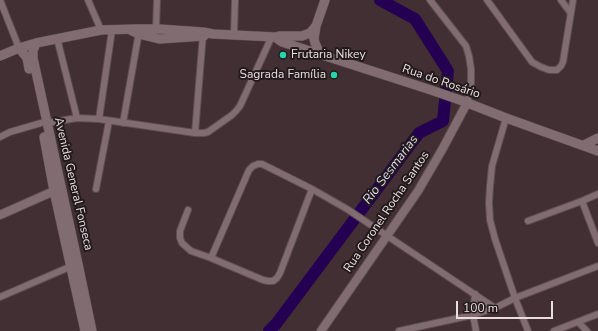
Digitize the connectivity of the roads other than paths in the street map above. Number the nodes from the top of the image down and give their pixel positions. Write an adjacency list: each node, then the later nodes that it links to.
1 (0, 0): 22 (street)
2 (88, 0): 13 (street)
3 (157, 0): 12 (street)
4 (235, 0): 17 (street)
5 (325, 0): 11 (main road)
6 (430, 0): 25 (street)
7 (487, 0): 10 (street)
8 (561, 0): 10 (street)
9 (573, 0): 10 (street)
10 (570, 12)
11 (316, 26): 18 (main road); 23 (main road)
12 (158, 29): 15 (main road); 16 (main road); 20 (main road)
13 (101, 30): 14 (main road); 19 (main road)
14 (112, 30): 15 (main road); 28 (street)
15 (139, 31): 20 (main road); 31 (street)
16 (203, 34): 17 (main road); 20 (main road); 32 (street)
17 (234, 34): 18 (main road)
18 (274, 37): 23 (main road, Rua do Rosário); 32 (street)
19 (58, 38): 21 (main road); 26 (street)
20 (159, 39)
21 (36, 43): 22 (main road); 30 (main road, Avenida General Fonseca)
22 (19, 48): 24 (main road); 30 (main road, Avenida General Fonseca)
23 (320, 54): 25 (main road, Rua do Rosário)
24 (0, 56)
25 (464, 102): 27 (main road, Rua do Rosário); 45 (street, Rua Coronel Rocha Santos)
26 (78, 118): 28 (street); 30 (street)
27 (506, 118): 35 (main road, Rua do Rosário); 52 (street)
28 (99, 119): 29 (street)
29 (109, 121): 31 (street); 37 (street)
30 (44, 123): 33 (street); 39 (main road, Avenida General Fonseca)
31 (123, 123): 32 (street)
32 (195, 133)
33 (0, 137)
34 (598, 138): 35 (main road)
35 (584, 145): 36 (main road, Rua do Rosário)
36 (598, 150)
37 (96, 189)
38 (312, 189): 45 (street); 47 (street); 47 (street)
39 (58, 190): 43 (street); 48 (main road, Avenida General Fonseca)
40 (598, 194): 41 (street)
41 (582, 201): 44 (street); 46 (street)
42 (188, 210): 47 (street)
43 (0, 215)
44 (528, 221)
45 (387, 236): 50 (street); 59 (street, Rua Coronel Rocha Santos)
46 (598, 243)
47 (211, 258)
48 (75, 265): 51 (street); 57 (main road, Avenida General Fonseca); 58 (main road, Avenida General Fonseca)
49 (598, 266): 52 (street)
50 (475, 294): 53 (street); 55 (street)
51 (0, 297)
52 (515, 298): 53 (street); 62 (street)
53 (495, 308): 55 (street)
54 (598, 314): 56 (street)
55 (473, 315): 60 (street); 61 (street)
56 (578, 322): 63 (street); 64 (street)
57 (85, 331)
58 (92, 331)
59 (321, 331)
60 (402, 331)
61 (476, 331)
62 (528, 331)
63 (554, 331)
64 (587, 331)

